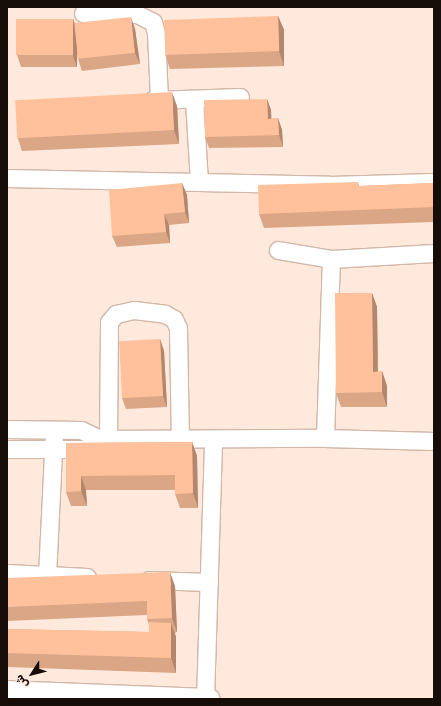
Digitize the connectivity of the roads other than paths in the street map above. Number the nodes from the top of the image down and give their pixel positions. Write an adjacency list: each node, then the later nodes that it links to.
1 (83, 13): 4 (street)
2 (240, 97): 5 (street)
3 (135, 100): 4 (street)
4 (159, 100): 5 (street)
5 (194, 100): 7 (street)
6 (7, 178): 7 (street)
7 (199, 181): 8 (street)
8 (434, 182)
9 (278, 250): 11 (street)
10 (434, 253): 11 (street)
11 (331, 259): 15 (street)
12 (7, 429): 13 (street)
13 (54, 431): 16 (street); 20 (street)
14 (180, 438): 16 (street); 16 (street); 17 (street)
15 (325, 438): 17 (street); 18 (street)
16 (104, 439): 20 (street)
17 (213, 439): 25 (street)
18 (434, 441)
19 (7, 449): 20 (street)
20 (52, 450): 22 (street)
21 (7, 573): 22 (street)
22 (47, 576): 23 (street)
23 (106, 578)
24 (136, 579): 25 (street)
25 (209, 582): 28 (street)
26 (7, 691): 27 (street)
27 (37, 696): 28 (street)
28 (205, 699): 29 (street)
29 (209, 699)

